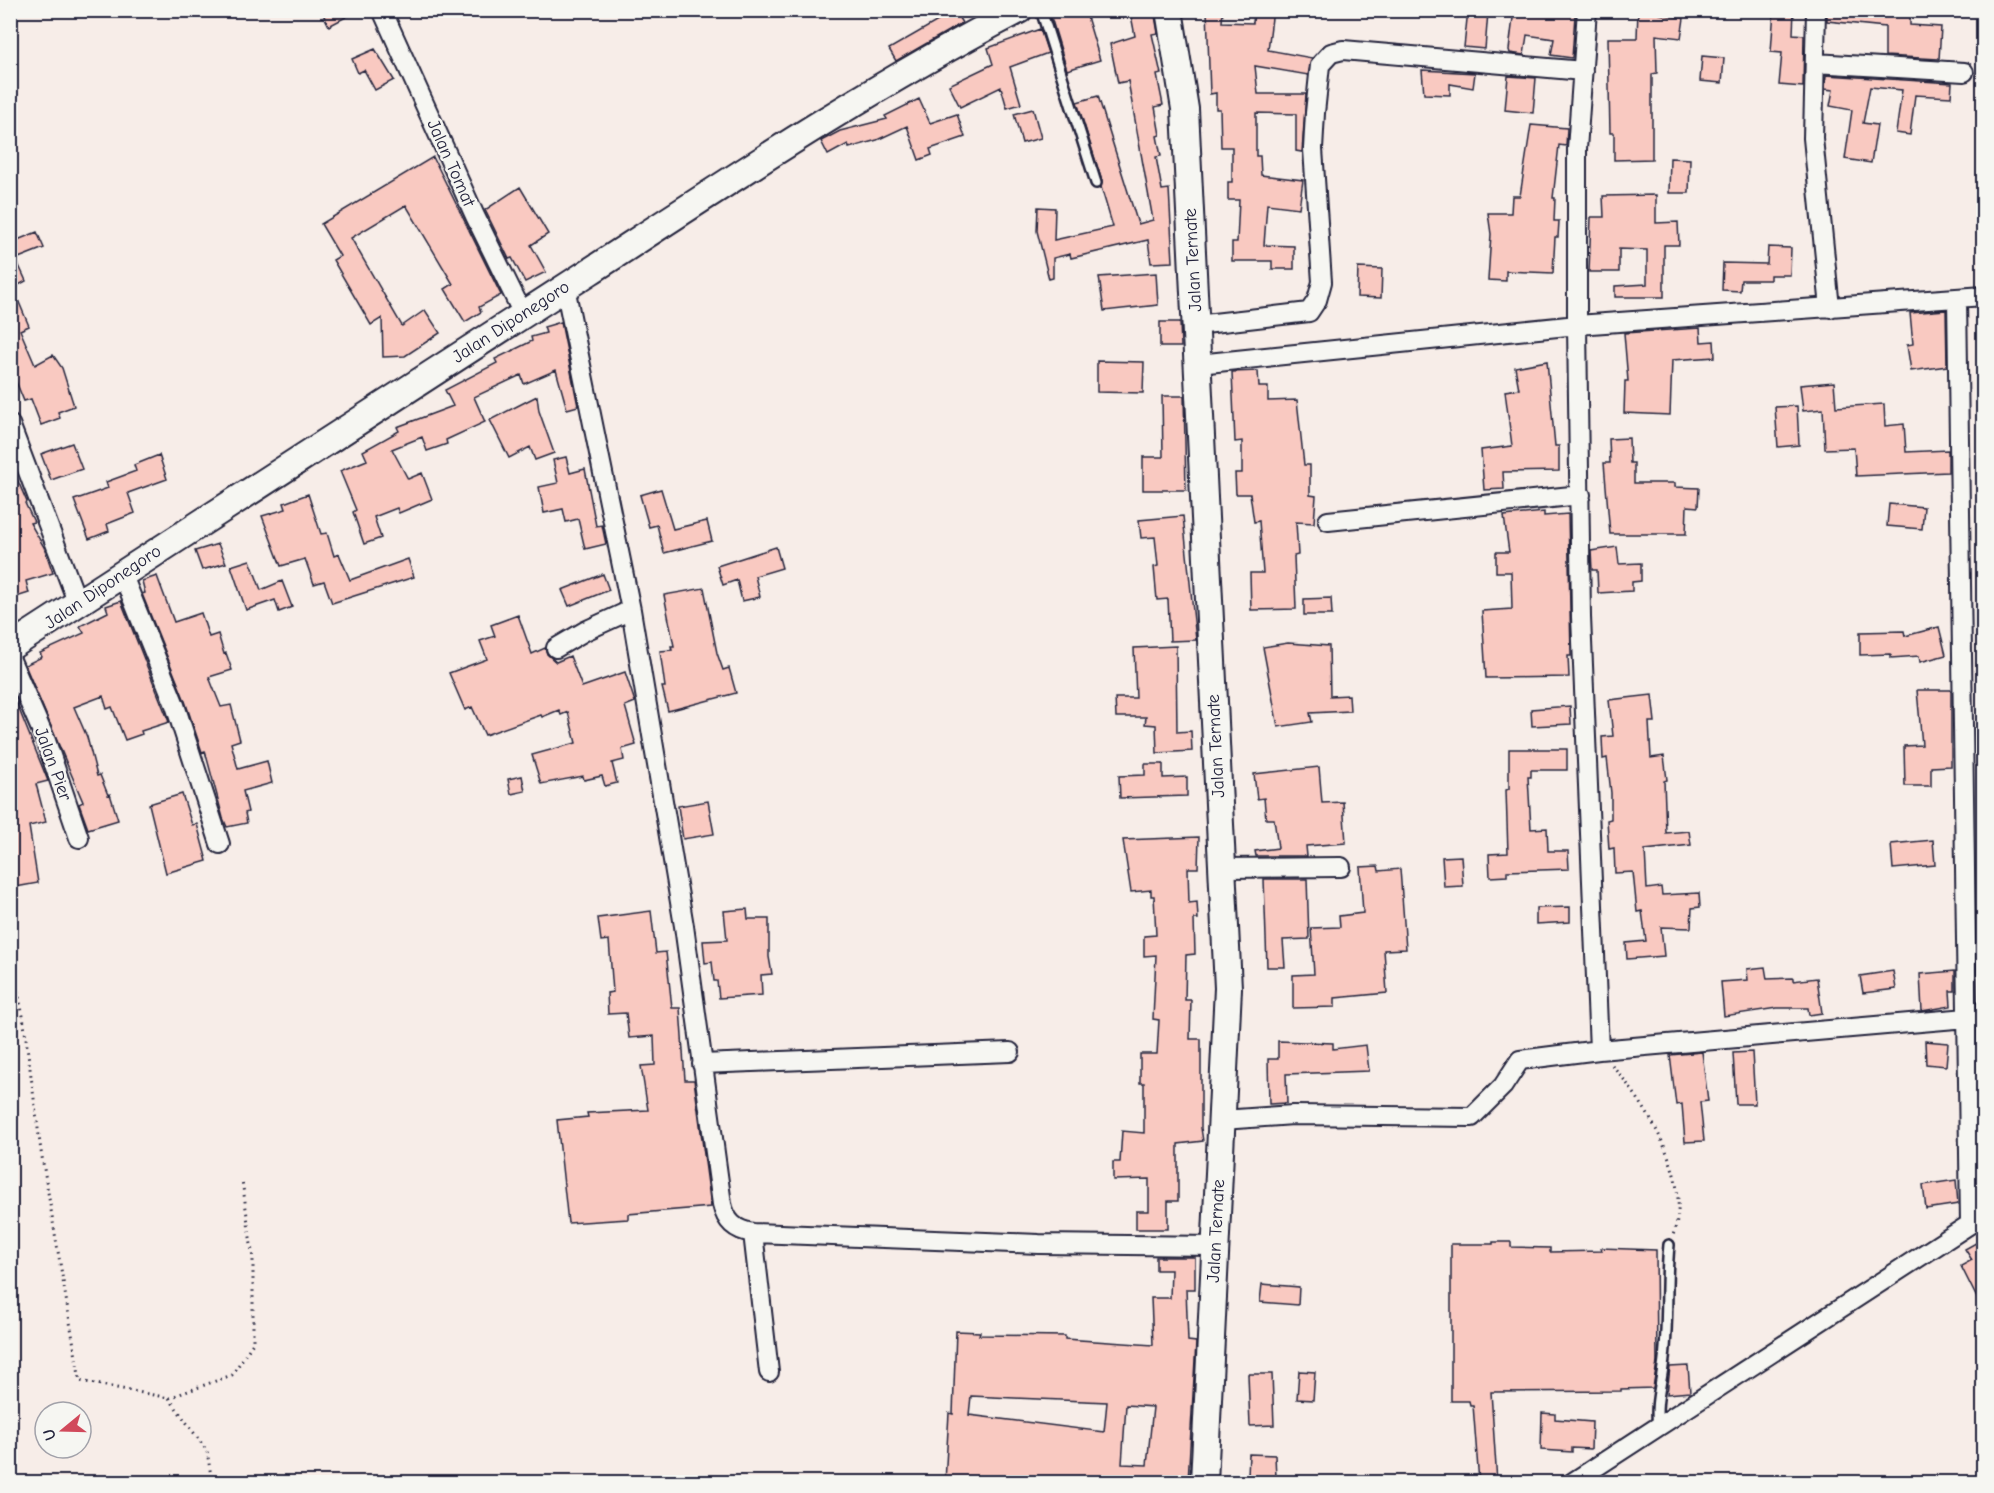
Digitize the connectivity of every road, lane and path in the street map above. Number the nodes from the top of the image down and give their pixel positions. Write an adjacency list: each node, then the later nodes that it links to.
1 (382, 10): 15 (street, Jalan Tomat)
2 (1019, 10): 11 (street, Jalan Diponegoro)
3 (1041, 10): 10 (lane)
4 (1169, 10): 16 (street, Jalan Ternate)
5 (1587, 10): 8 (street)
6 (1816, 10): 7 (street)
7 (1815, 63): 9 (street); 14 (street)
8 (1583, 70): 16 (street); 17 (street)
9 (1964, 72)
10 (1096, 183)
11 (565, 287): 15 (street, Jalan Diponegoro); 24 (street)
12 (1983, 296): 13 (street)
13 (1958, 298): 14 (street); 33 (street)
14 (1830, 308): 17 (street)
15 (523, 314): 22 (street, Jalan Diponegoro)
16 (1196, 324): 18 (street, Jalan Ternate)
17 (1577, 325): 18 (street); 20 (street)
18 (1198, 364): 31 (street, Jalan Ternate)
19 (10, 424): 23 (street)
20 (1581, 495): 21 (street); 34 (street)
21 (1328, 521)
22 (122, 573): 23 (street, Jalan Diponegoro); 29 (street)
23 (78, 604): 25 (street, Jalan Diponegoro)
24 (631, 610): 26 (street); 36 (street)
25 (10, 647)
26 (556, 648)
27 (10, 658): 28 (street, Jalan Pier)
28 (79, 838)
29 (220, 844)
30 (1341, 867): 31 (street)
31 (1222, 868): 37 (street, Jalan Ternate)
32 (10, 956): 44 (path)
33 (1967, 1018): 34 (street); 39 (street)
34 (1599, 1050): 37 (street); 41 (path)
35 (1010, 1052): 36 (street)
36 (702, 1064): 40 (street)
37 (1222, 1120): 42 (street, Jalan Ternate)
38 (242, 1180): 44 (path)
39 (1977, 1220): 45 (street)
40 (753, 1233): 42 (street); 43 (street)
41 (1669, 1245): 45 (lane)
42 (1216, 1246): 47 (street, Jalan Ternate)
43 (769, 1372)
44 (170, 1398): 46 (path)
45 (1658, 1427): 48 (street)
46 (212, 1482)
47 (1204, 1482)
48 (1573, 1482)

